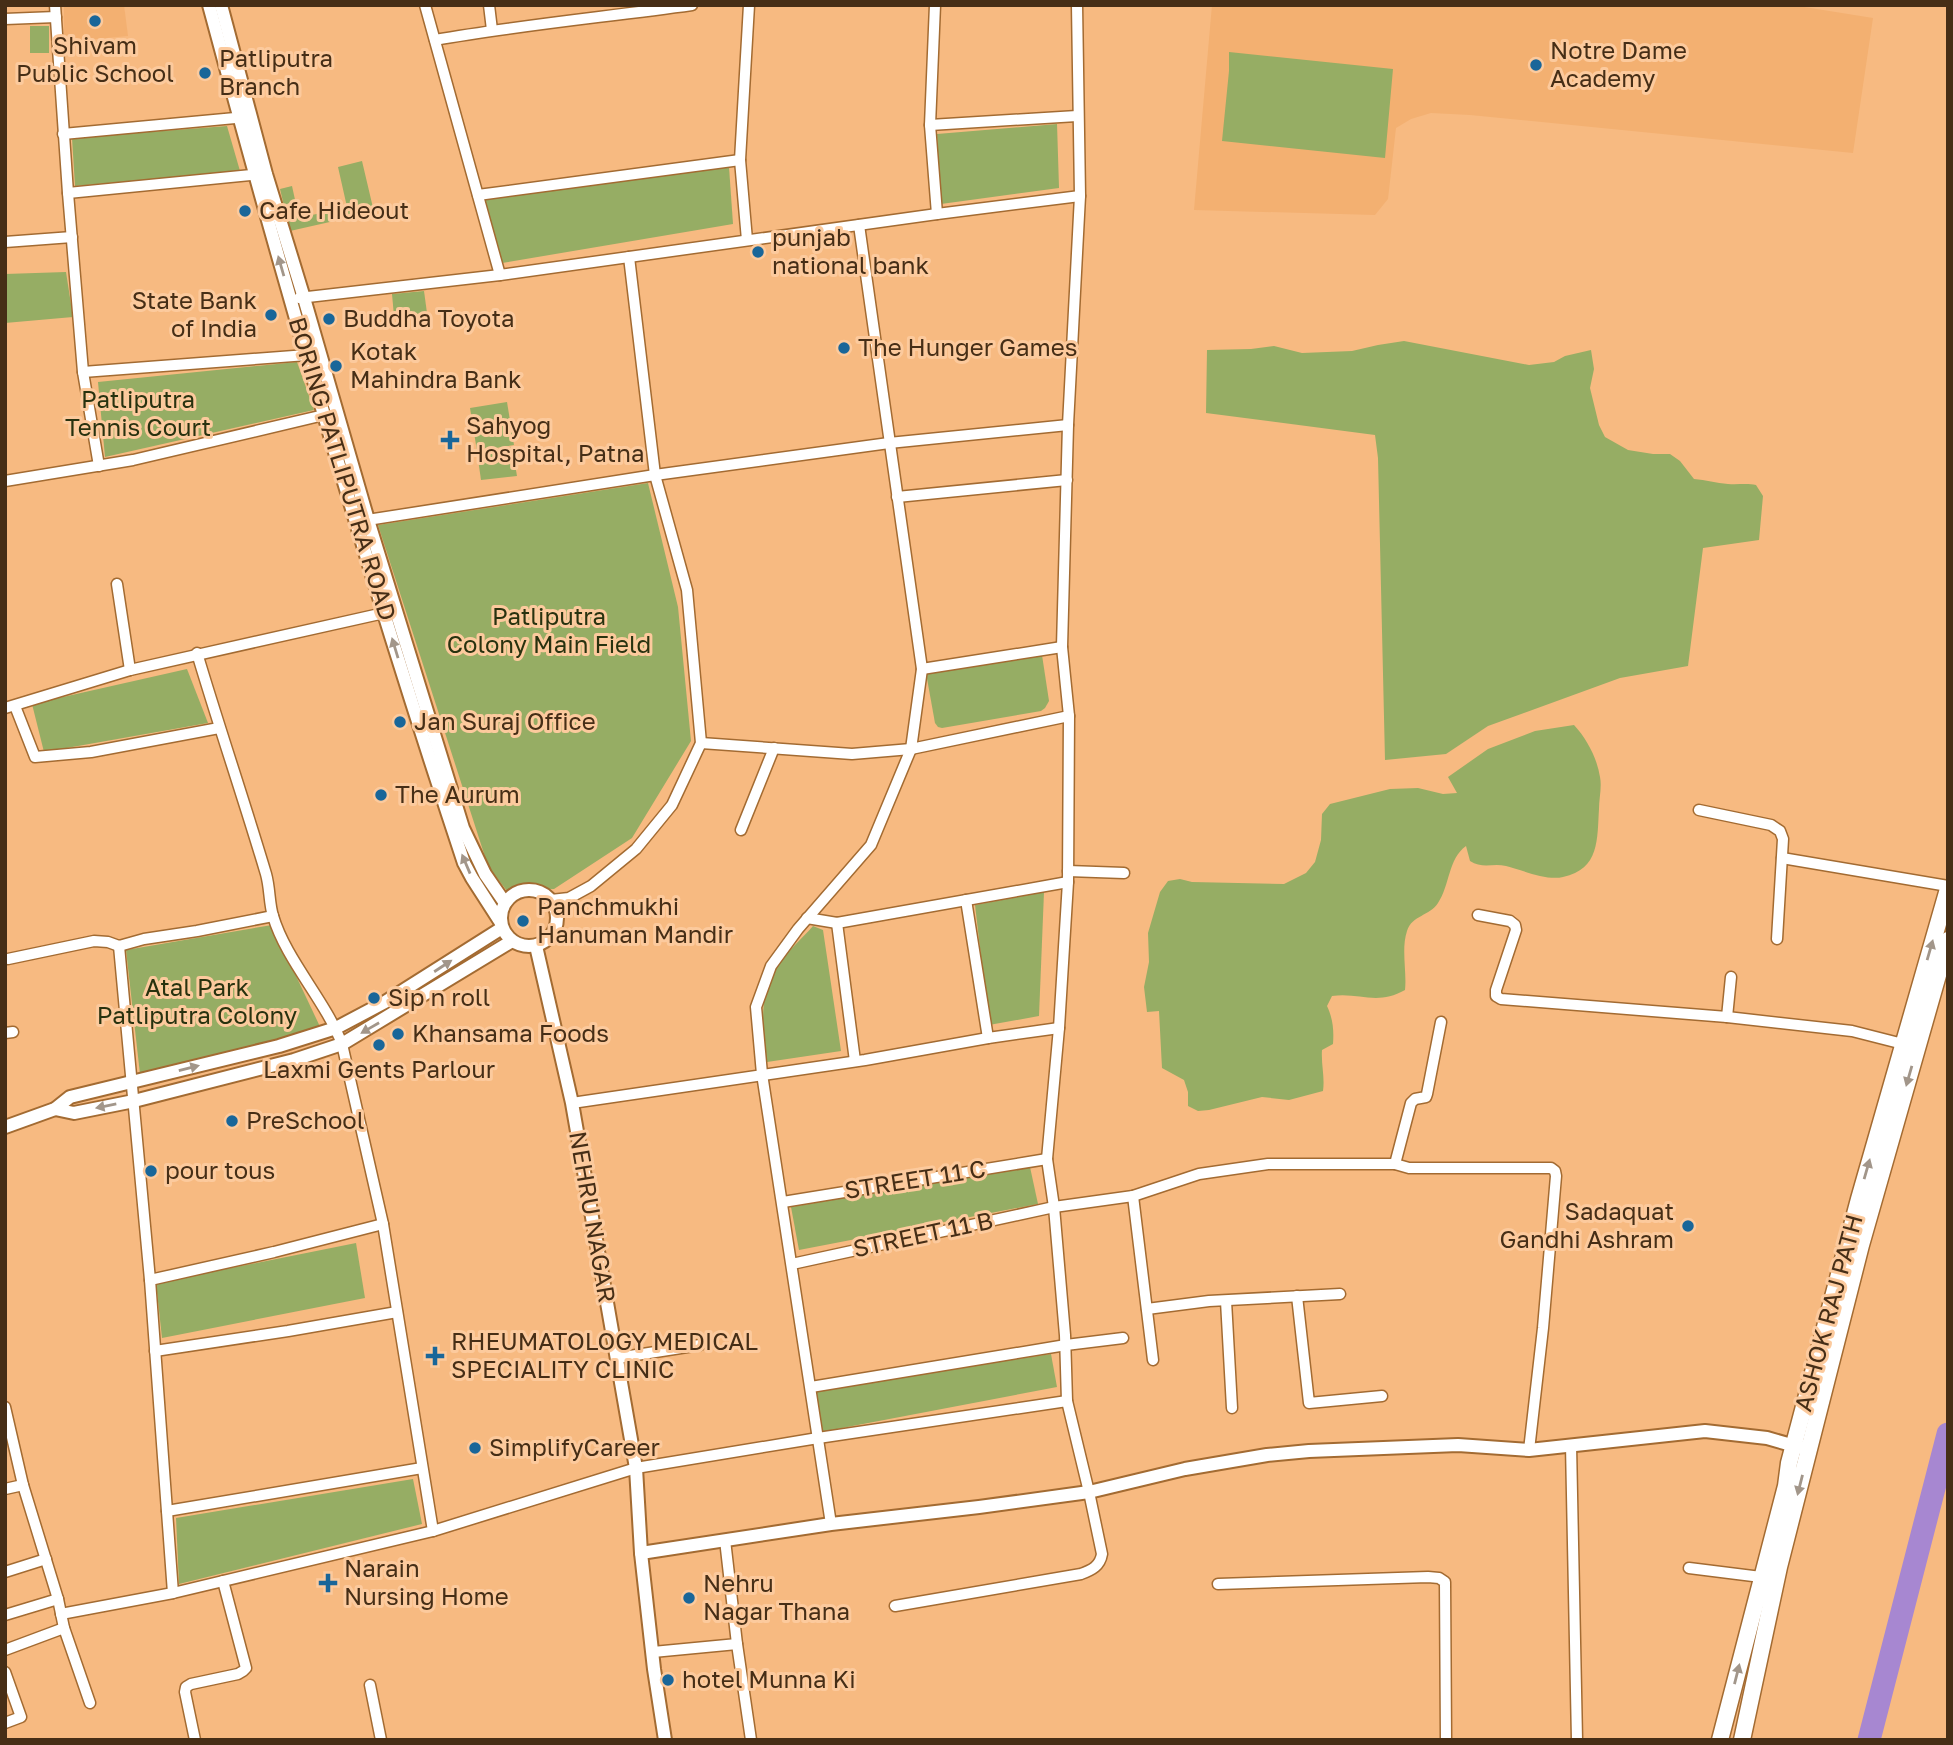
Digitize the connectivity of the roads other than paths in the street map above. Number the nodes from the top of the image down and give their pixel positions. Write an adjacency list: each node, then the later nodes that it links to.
1 (55, 5): 11 (street)
2 (209, 5): 16 (street, BORING PATLIPUTRA ROAD)
3 (221, 5): 16 (street, BORING PATLIPUTRA ROAD)
4 (425, 5): 14 (street)
5 (489, 5): 13 (street)
6 (692, 5): 10 (street)
7 (750, 5): 19 (street)
8 (935, 5): 17 (street)
9 (1077, 5): 15 (street)
10 (677, 6): 13 (street)
11 (56, 17): 12 (street); 18 (street)
12 (5, 19)
13 (492, 30): 14 (street)
14 (435, 40): 22 (street)
15 (1077, 116): 17 (street); 23 (street)
16 (244, 117): 18 (street); 20 (street, BORING PATLIPUTRA ROAD)
17 (930, 125): 24 (street)
18 (63, 134): 21 (street)
19 (740, 160): 22 (street); 27 (street)
20 (261, 174): 21 (street); 31 (street, BORING PATLIPUTRA ROAD)
21 (68, 193): 26 (street)
22 (478, 195): 30 (street)
23 (1080, 196): 24 (street); 35 (street)
24 (937, 214): 25 (street)
25 (859, 225): 27 (street); 36 (street)
26 (72, 237): 28 (street); 33 (street)
27 (747, 240): 29 (street)
28 (5, 242)
29 (629, 257): 30 (street); 38 (street)
30 (500, 275): 31 (street)
31 (298, 299): 32 (street, BORING PATLIPUTRA ROAD); 42 (street, BORING PATLIPUTRA ROAD)
32 (307, 355): 33 (street); 34 (street, BORING PATLIPUTRA ROAD)
33 (83, 372): 37 (street)
34 (324, 415): 37 (street); 42 (street, BORING PATLIPUTRA ROAD)
35 (1068, 425): 36 (street); 39 (street)
36 (889, 443): 38 (street); 41 (street)
37 (99, 466): 40 (street)
38 (655, 475): 42 (street); 53 (street)
39 (1067, 480): 41 (street); 45 (street)
40 (5, 481)
41 (897, 497): 47 (street)
42 (362, 521): 44 (street, BORING PATLIPUTRA ROAD); 52 (street, BORING PATLIPUTRA ROAD)
43 (117, 584): 48 (street)
44 (384, 613): 46 (street); 52 (street, BORING PATLIPUTRA ROAD, one-way to 44)
45 (1062, 647): 47 (street); 50 (street)
46 (197, 653): 48 (street); 51 (street)
47 (922, 669): 55 (street)
48 (130, 670): 49 (street)
49 (10, 707): 51 (street)
50 (1069, 716): 55 (street); 60 (street)
51 (219, 728): 66 (street)
52 (428, 736): 64 (street, BORING PATLIPUTRA ROAD); 69 (street, BORING PATLIPUTRA ROAD, one-way to 52)
53 (701, 743): 54 (street); 62 (street)
54 (774, 748): 55 (street); 57 (street)
55 (911, 749): 67 (street)
56 (1699, 810): 58 (street)
57 (741, 830)
58 (1782, 858): 61 (street); 70 (street)
59 (1124, 873): 60 (street)
60 (1068, 877): 63 (street); 80 (street)
61 (1948, 887): 83 (main road, ASHOK RAJ PATH, one-way to 61)
62 (551, 900): 64 (street); 74 (street)
63 (966, 900): 68 (street); 81 (street)
64 (505, 903): 69 (street)
65 (1478, 915): 77 (street)
66 (273, 916): 73 (street); 79 (street)
67 (807, 918): 68 (street); 85 (street)
68 (837, 923): 84 (street)
69 (502, 925): 72 (street); 79 (street, one-way to 69)
70 (1777, 939)
71 (1948, 940): 83 (main road, ASHOK RAJ PATH)
72 (512, 941): 74 (street); 82 (street, one-way to 82)
73 (119, 946): 75 (street); 86 (street)
74 (536, 946): 88 (street, NEHRU NAGAR)
75 (8, 959)
76 (1731, 977): 77 (street)
77 (1727, 1017): 83 (street)
78 (1441, 1022): 92 (street)
79 (336, 1028): 82 (street); 86 (street, one-way to 79)
80 (1059, 1028): 81 (street); 91 (street)
81 (988, 1038): 84 (street)
82 (342, 1044): 87 (street); 96 (street)
83 (1910, 1046): 117 (main road, ASHOK RAJ PATH)
84 (855, 1061): 85 (street)
85 (762, 1074): 88 (street); 94 (street)
86 (132, 1082): 87 (street); 89 (street)
87 (134, 1101): 89 (street, one-way to 89); 98 (street)
88 (572, 1103): 108 (street, NEHRU NAGAR)
89 (55, 1109): 90 (street)
90 (5, 1126)
91 (1047, 1159): 94 (street, STREET 11 C); 95 (street)
92 (1395, 1164): 93 (street, STREET 11 B); 118 (street, STREET 11 B)
93 (1133, 1195): 95 (street, STREET 11 B); 102 (street)
94 (783, 1202): 97 (street)
95 (1054, 1207): 97 (street, STREET 11 B); 106 (street)
96 (383, 1224): 98 (street); 103 (street)
97 (792, 1264): 110 (street)
98 (150, 1280): 107 (street)
99 (1340, 1294): 100 (street)
100 (1297, 1296): 101 (street); 111 (street)
101 (1226, 1301): 102 (street); 114 (street)
102 (1147, 1309): 109 (street)
103 (397, 1312): 107 (street); 119 (street)
104 (1123, 1338): 106 (street)
105 (700, 1345): 108 (street)
106 (1066, 1345): 110 (street); 112 (street)
107 (155, 1351): 124 (street)
108 (617, 1358): 120 (street, NEHRU NAGAR)
109 (1153, 1360)
110 (811, 1387): 115 (street)
111 (1382, 1396)
112 (1067, 1401): 115 (street); 123 (street)
113 (5, 1408): 121 (street)
114 (1232, 1408)
115 (818, 1438): 120 (street); 125 (street)
116 (1571, 1445): 117 (street); 118 (street); 153 (street)
117 (1802, 1448): 132 (main road, ASHOK RAJ PATH); 155 (main road, ASHOK RAJ PATH, one-way to 155)
118 (1529, 1450): 123 (street)
119 (422, 1468): 124 (street); 126 (street)
120 (636, 1468): 126 (street); 128 (street, NEHRU NAGAR)
121 (23, 1485): 122 (street); 129 (street)
122 (5, 1489)
123 (1089, 1492): 125 (street); 137 (street)
124 (167, 1511): 135 (street)
125 (831, 1524): 127 (street)
126 (433, 1531): 133 (street)
127 (725, 1540): 128 (street); 141 (street)
128 (641, 1553): 143 (street, NEHRU NAGAR)
129 (46, 1559): 131 (street); 136 (street)
130 (1689, 1568): 132 (street)
131 (5, 1572)
132 (1761, 1577): 154 (main road, ASHOK RAJ PATH, one-way to 132)
133 (223, 1581): 135 (street); 148 (street)
134 (1218, 1584): 152 (street)
135 (173, 1593): 138 (street)
136 (58, 1599): 138 (street); 139 (street)
137 (895, 1606)
138 (61, 1614): 140 (street)
139 (5, 1615)
140 (64, 1628): 142 (street); 146 (street)
141 (737, 1644): 143 (street); 151 (street)
142 (5, 1650)
143 (653, 1652): 150 (street, NEHRU NAGAR)
144 (5, 1672): 147 (street)
145 (370, 1685): 149 (street)
146 (90, 1703)
147 (5, 1723)
148 (195, 1740)
149 (381, 1740)
150 (665, 1740)
151 (751, 1740)
152 (1446, 1740)
153 (1577, 1740)
154 (1720, 1740)
155 (1742, 1740)

